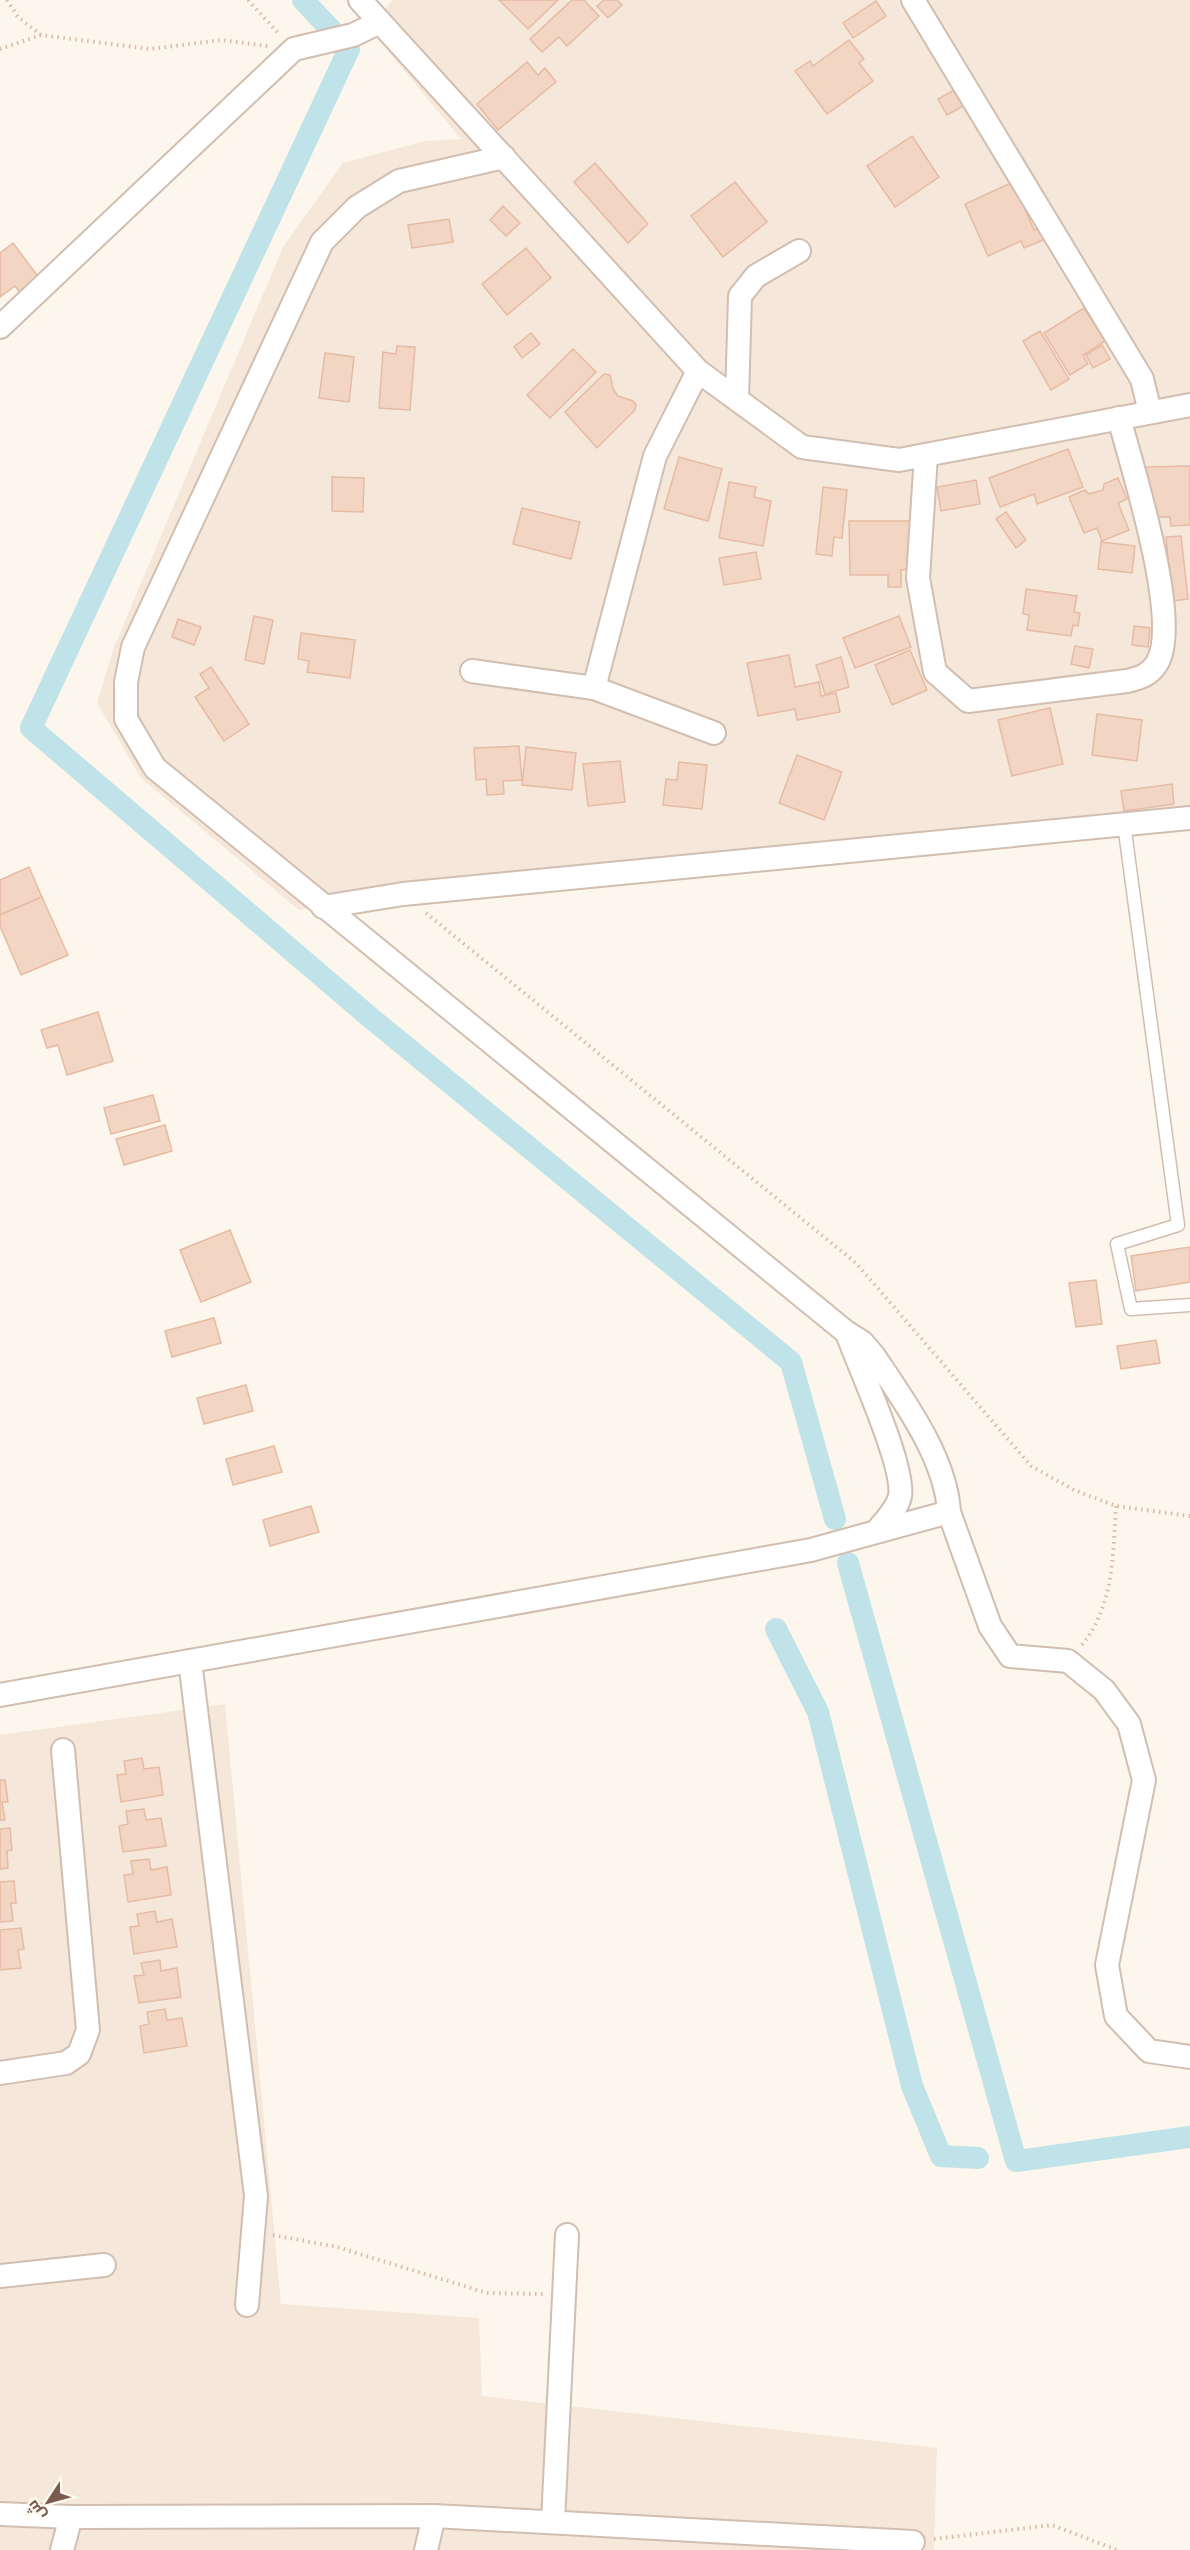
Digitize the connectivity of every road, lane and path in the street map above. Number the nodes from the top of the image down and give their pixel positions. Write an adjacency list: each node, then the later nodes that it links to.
1 (7, 0): 6 (path)
2 (248, 0): 8 (path)
3 (360, 0): 5 (street)
4 (913, 0): 15 (street)
5 (380, 22): 8 (street); 9 (street)
6 (41, 35): 7 (path); 8 (path)
7 (0, 49)
8 (294, 49): 11 (street)
9 (504, 157): 12 (street); 24 (street)
10 (799, 251): 13 (street)
11 (0, 327)
12 (698, 371): 13 (street); 19 (street)
13 (737, 399): 17 (street)
14 (1190, 405): 15 (street)
15 (1150, 412): 16 (street)
16 (1119, 418): 17 (street); 17 (street)
17 (927, 455)
18 (472, 671): 19 (street)
19 (594, 688): 20 (street)
20 (714, 733)
21 (1190, 818): 22 (street)
22 (1124, 824): 23 (street); 25 (lane)
23 (403, 894): 24 (street); 28 (path)
24 (323, 907): 27 (street)
25 (1184, 1226): 26 (lane)
26 (1190, 1305)
27 (846, 1332): 29 (street); 31 (street)
28 (1116, 1506): 30 (path); 33 (path)
29 (949, 1512): 31 (street); 33 (street)
30 (1190, 1516)
31 (877, 1531): 32 (street)
32 (190, 1661): 34 (street); 38 (street)
33 (1068, 1661): 36 (street)
34 (0, 1695)
35 (63, 1750): 37 (street)
36 (1190, 2057)
37 (0, 2073)
38 (253, 2231): 42 (path); 43 (street)
39 (567, 2235): 42 (street)
40 (104, 2265): 41 (street)
41 (0, 2276)
42 (564, 2294): 47 (street)
43 (247, 2305)
44 (0, 2514): 46 (street)
45 (434, 2516): 46 (street); 47 (street); 50 (street)
46 (71, 2517): 49 (street)
47 (554, 2522): 48 (street)
48 (913, 2542): 51 (path)
49 (62, 2550)
50 (426, 2550)
51 (1117, 2550)

